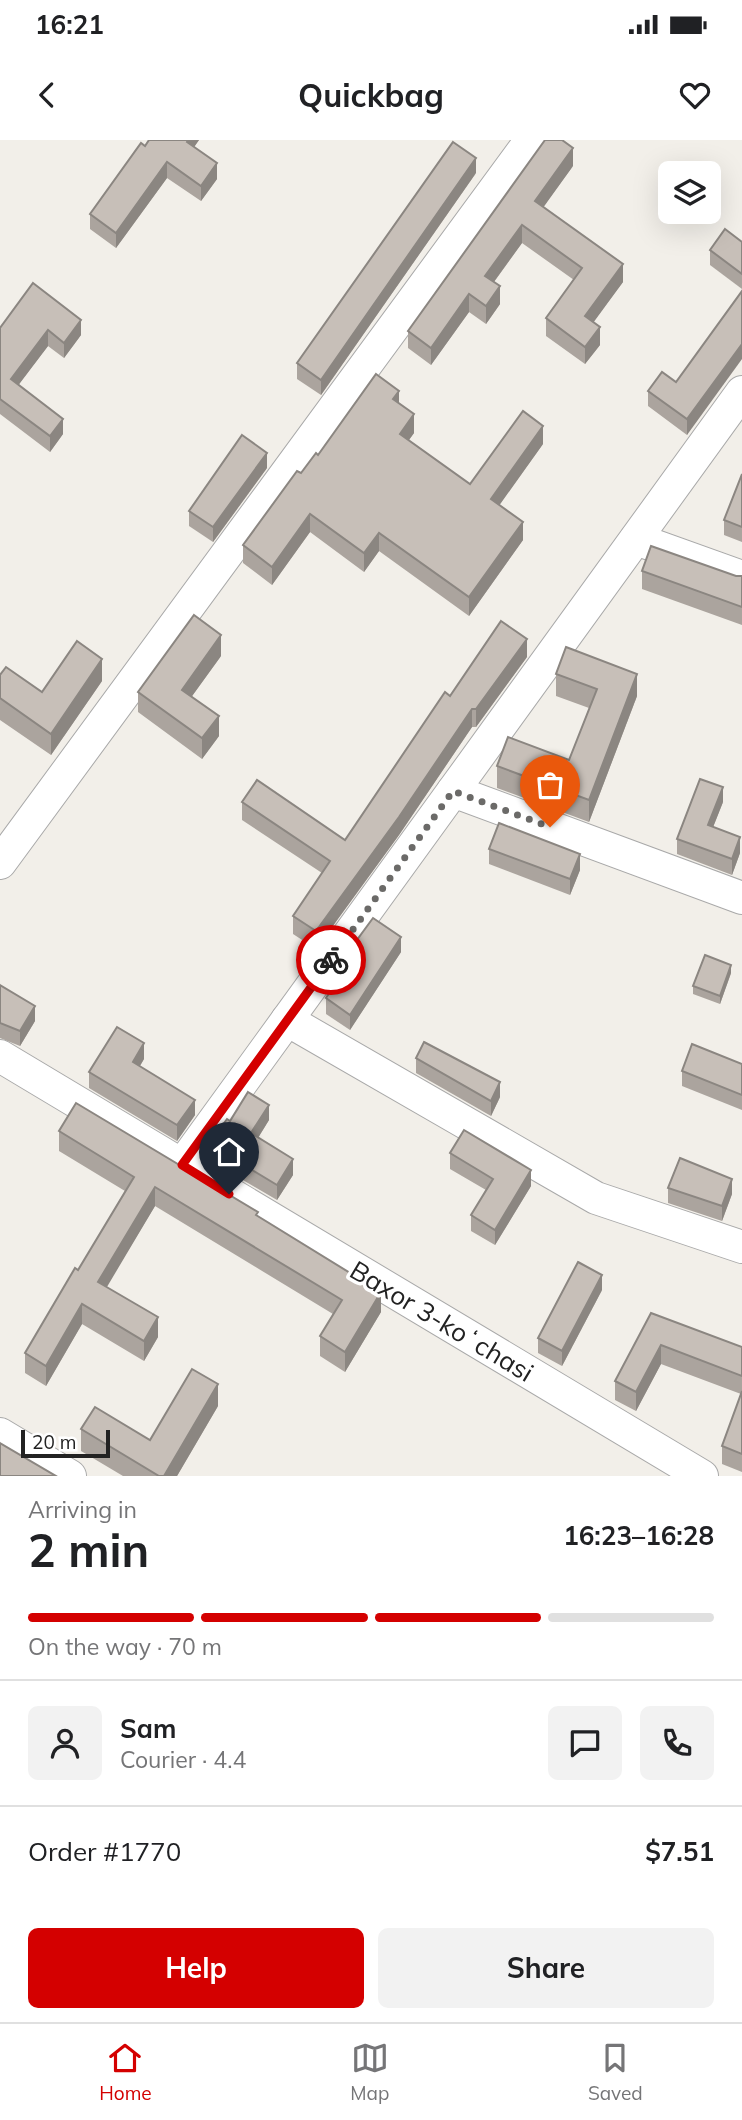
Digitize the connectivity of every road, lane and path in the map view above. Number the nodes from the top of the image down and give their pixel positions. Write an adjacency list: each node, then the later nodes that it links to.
1 (531, 140): 6 (street)
2 (742, 392): 3 (street)
3 (636, 539): 4 (street); 5 (street)
4 (742, 577)
5 (453, 791): 7 (street); 8 (street)
6 (0, 863)
7 (742, 898)
8 (287, 1020): 10 (street); 11 (street)
9 (0, 1056): 10 (street, Baxor 3-koʻchasi)
10 (182, 1165): 14 (street, Baxor 3-koʻchasi)
11 (742, 1247)
12 (0, 1434): 13 (street)
13 (70, 1476)
14 (702, 1476)

